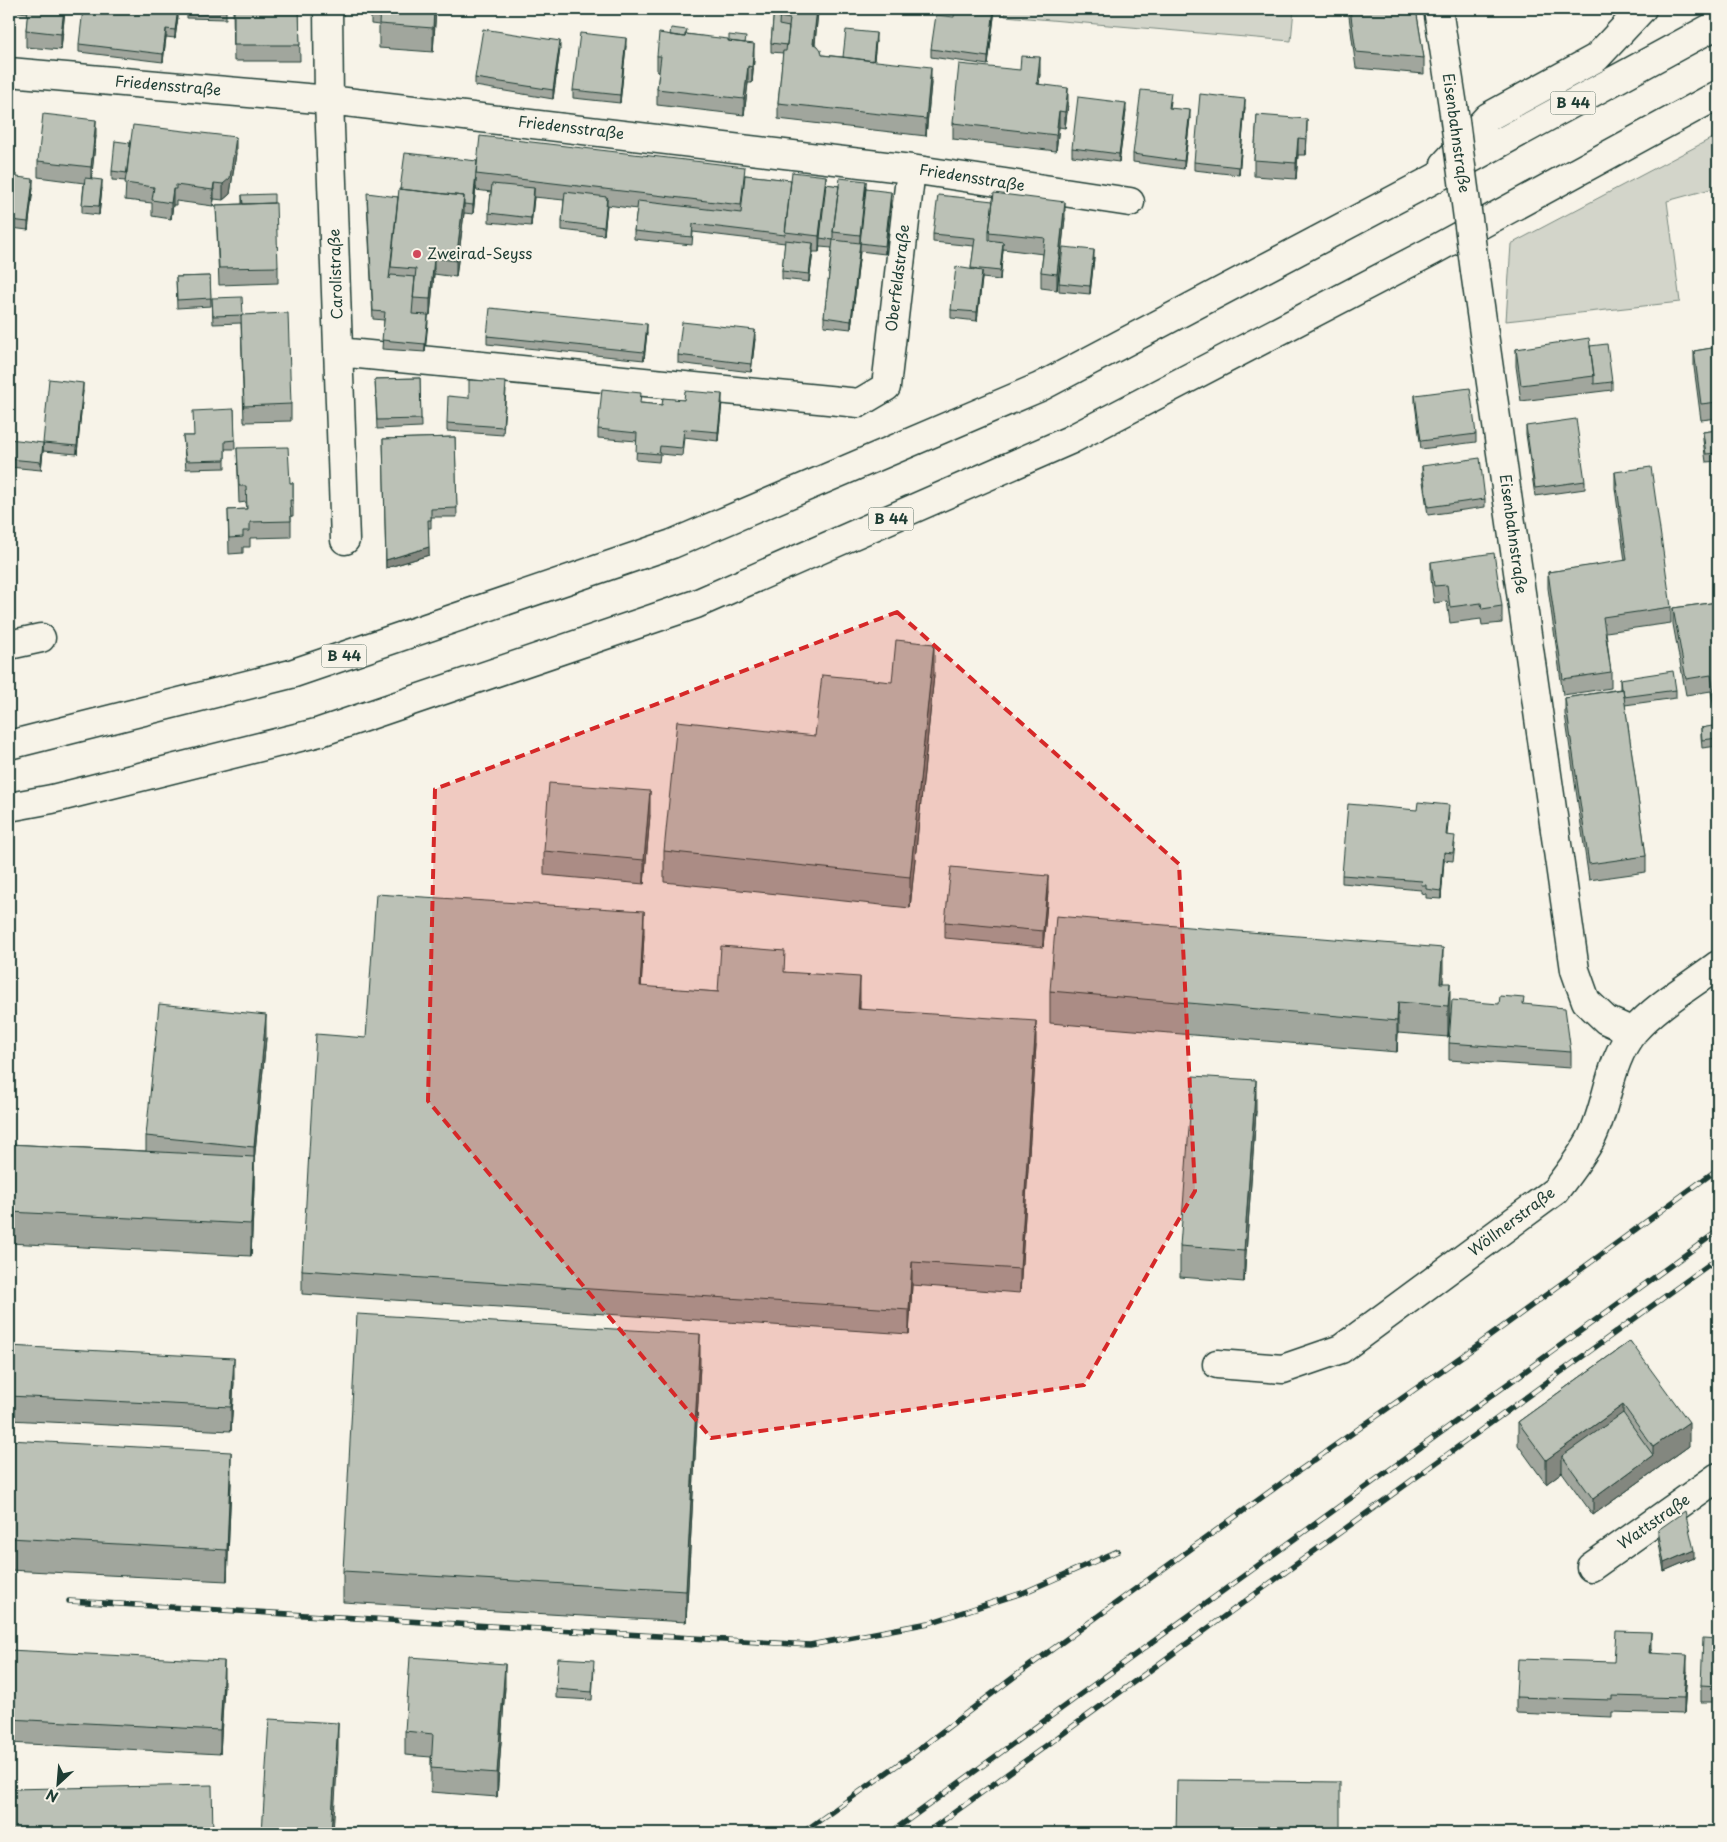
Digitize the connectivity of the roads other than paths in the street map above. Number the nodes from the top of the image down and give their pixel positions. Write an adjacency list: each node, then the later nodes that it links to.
1 (328, 9): 7 (main road, Carolistraße)
2 (1438, 9): 18 (main road, Eisenbahnstraße, bridge)
3 (1642, 9): 9 (main road)
4 (1718, 24): 9 (main road, B 44)
5 (9, 72): 7 (main road, Friedensstraße)
6 (1718, 95): 16 (main road, B 44)
7 (329, 100): 8 (main road, Friedensstraße); 11 (main road, Carolistraße)
8 (911, 169): 10 (main road, Friedensstraße); 11 (main road, Oberfeldstraße)
9 (1428, 182): 15 (main road, B 44)
10 (1130, 202)
11 (338, 352): 12 (main road, Carolistraße)
12 (345, 540)
13 (41, 638): 14 (main road)
14 (9, 645)
15 (9, 746)
16 (9, 807)
17 (1718, 965): 18 (main road, Wöllnerstraße)
18 (1633, 1032): 19 (main road, Wöllnerstraße)
19 (1217, 1364)
20 (1718, 1477): 21 (main road, Wattstraße)
21 (1591, 1567)

